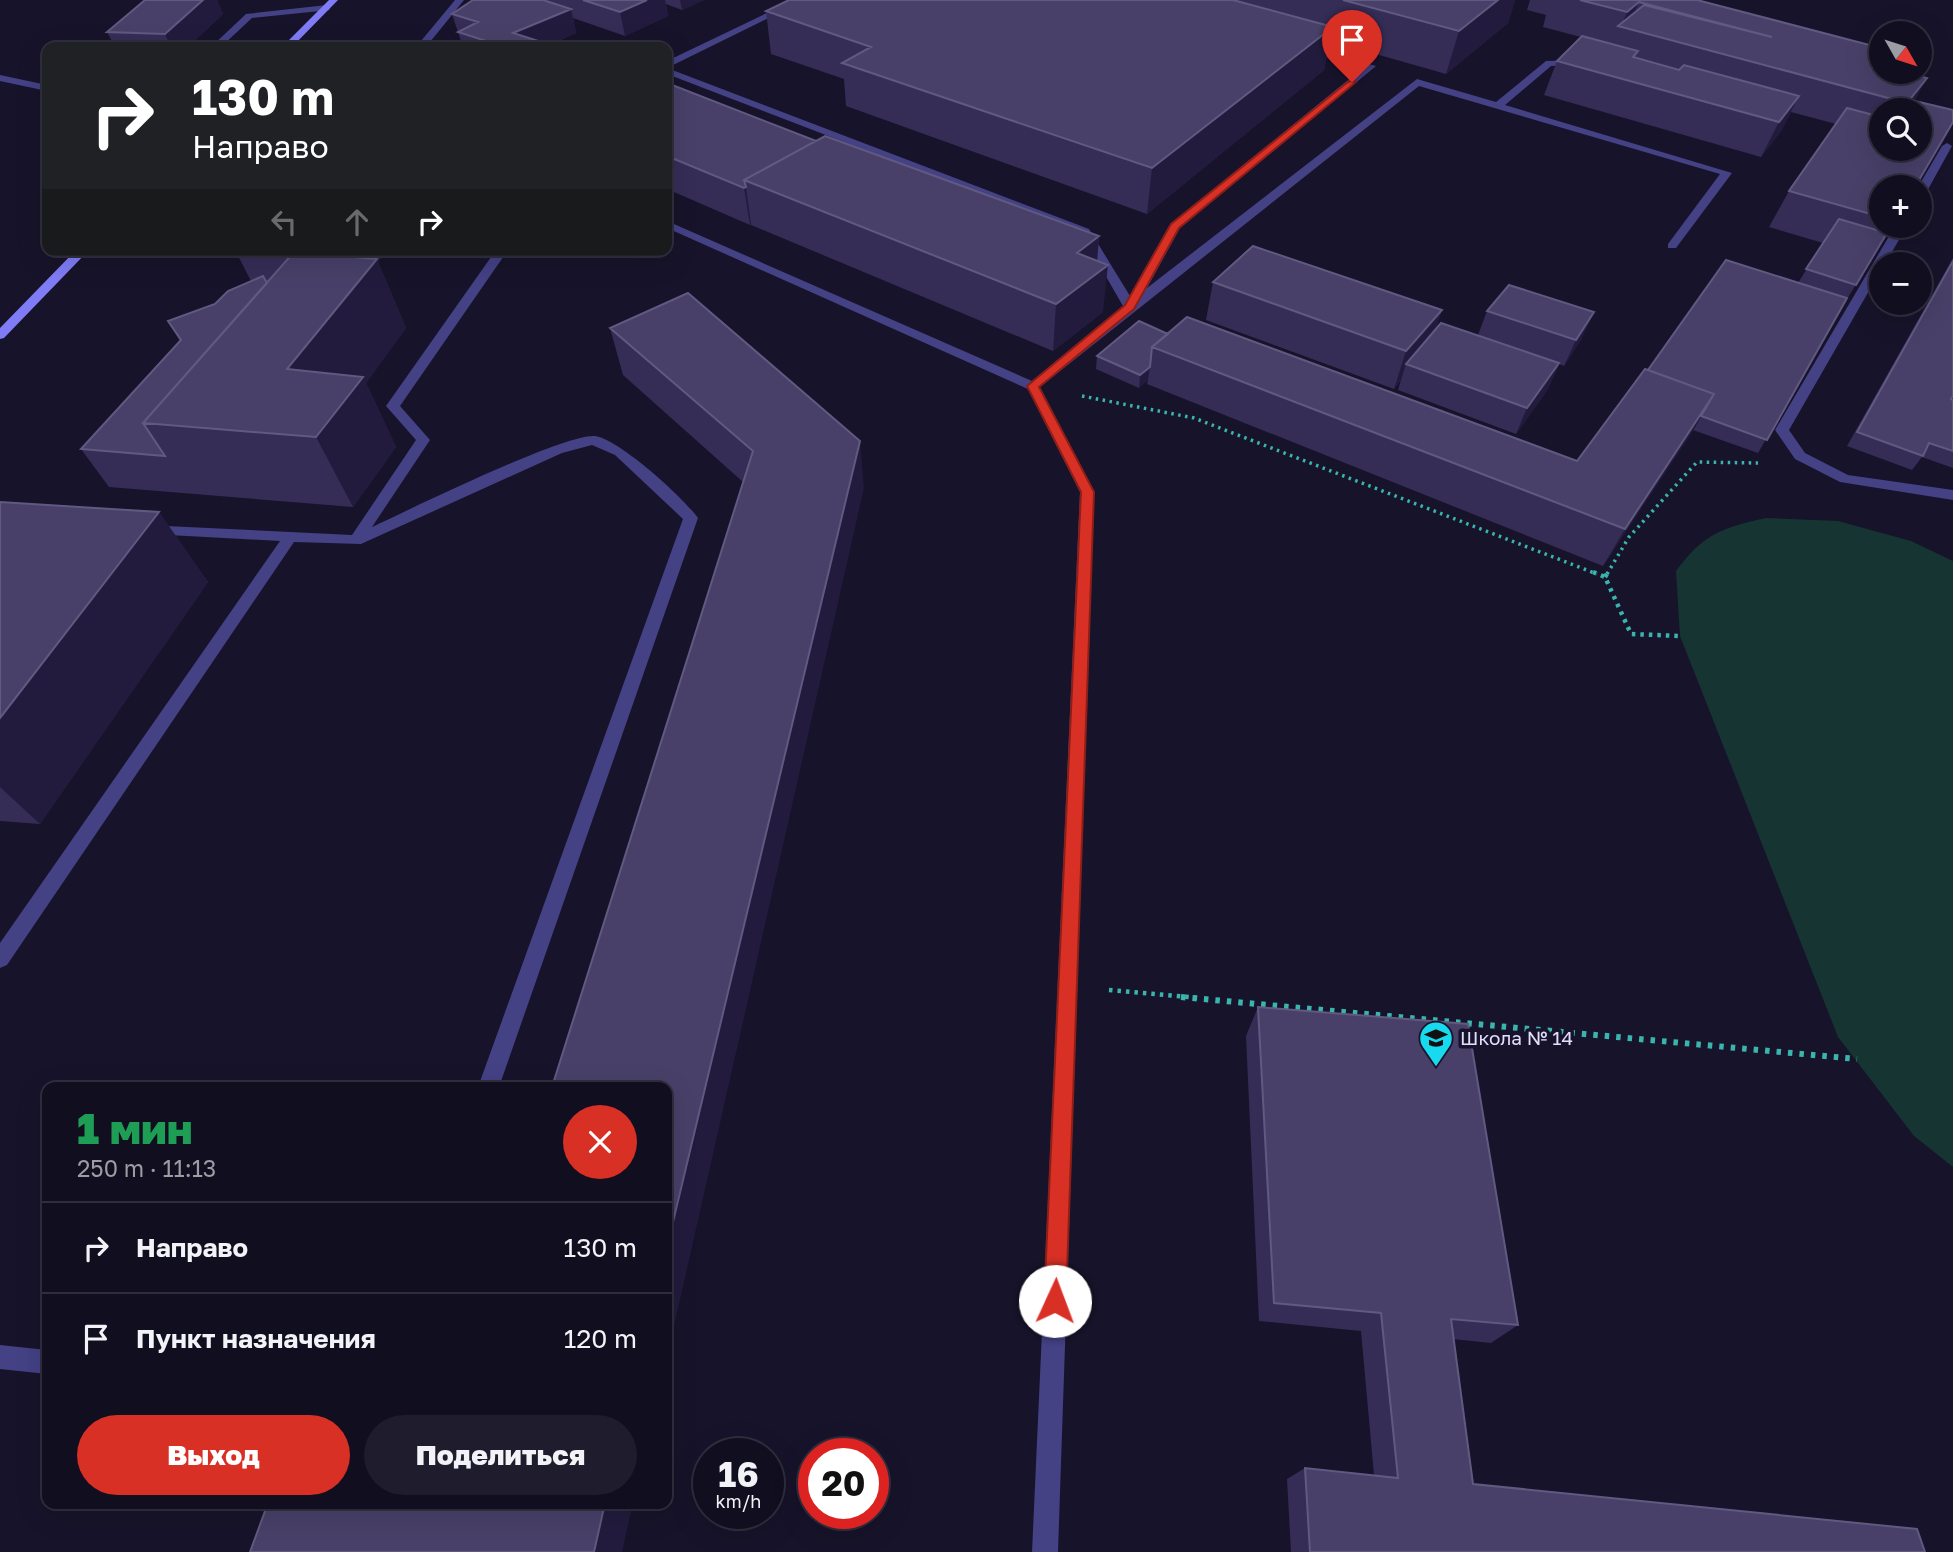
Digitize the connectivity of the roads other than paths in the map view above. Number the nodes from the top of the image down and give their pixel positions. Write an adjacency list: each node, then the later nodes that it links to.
1 (334, 0): 4 (main road)
2 (460, 0): 7 (street)
3 (800, 0): 9 (street)
4 (327, 8): 5 (street); 6 (main road)
5 (221, 42)
6 (292, 42)
7 (425, 42)
8 (1295, 44): 23 (street)
9 (672, 63)
10 (1589, 65): 14 (street)
11 (672, 73): 23 (street)
12 (0, 78): 13 (street)
13 (42, 87)
14 (1497, 106): 20 (street); 23 (street)
15 (1938, 136): 16 (street)
16 (1950, 148): 17 (street)
17 (1932, 175)
18 (672, 226): 25 (street)
19 (1894, 238): 26 (street)
20 (1672, 246)
21 (77, 256): 24 (main road)
22 (498, 256): 29 (street)
23 (1130, 307): 25 (street)
24 (0, 335)
25 (1033, 386): 34 (street)
26 (1953, 495)
27 (136, 528): 28 (street)
28 (290, 537): 29 (street); 30 (street)
29 (356, 540): 31 (street)
30 (0, 959)
31 (490, 1082)
32 (0, 1357): 33 (street)
33 (42, 1361)
34 (1045, 1552)

